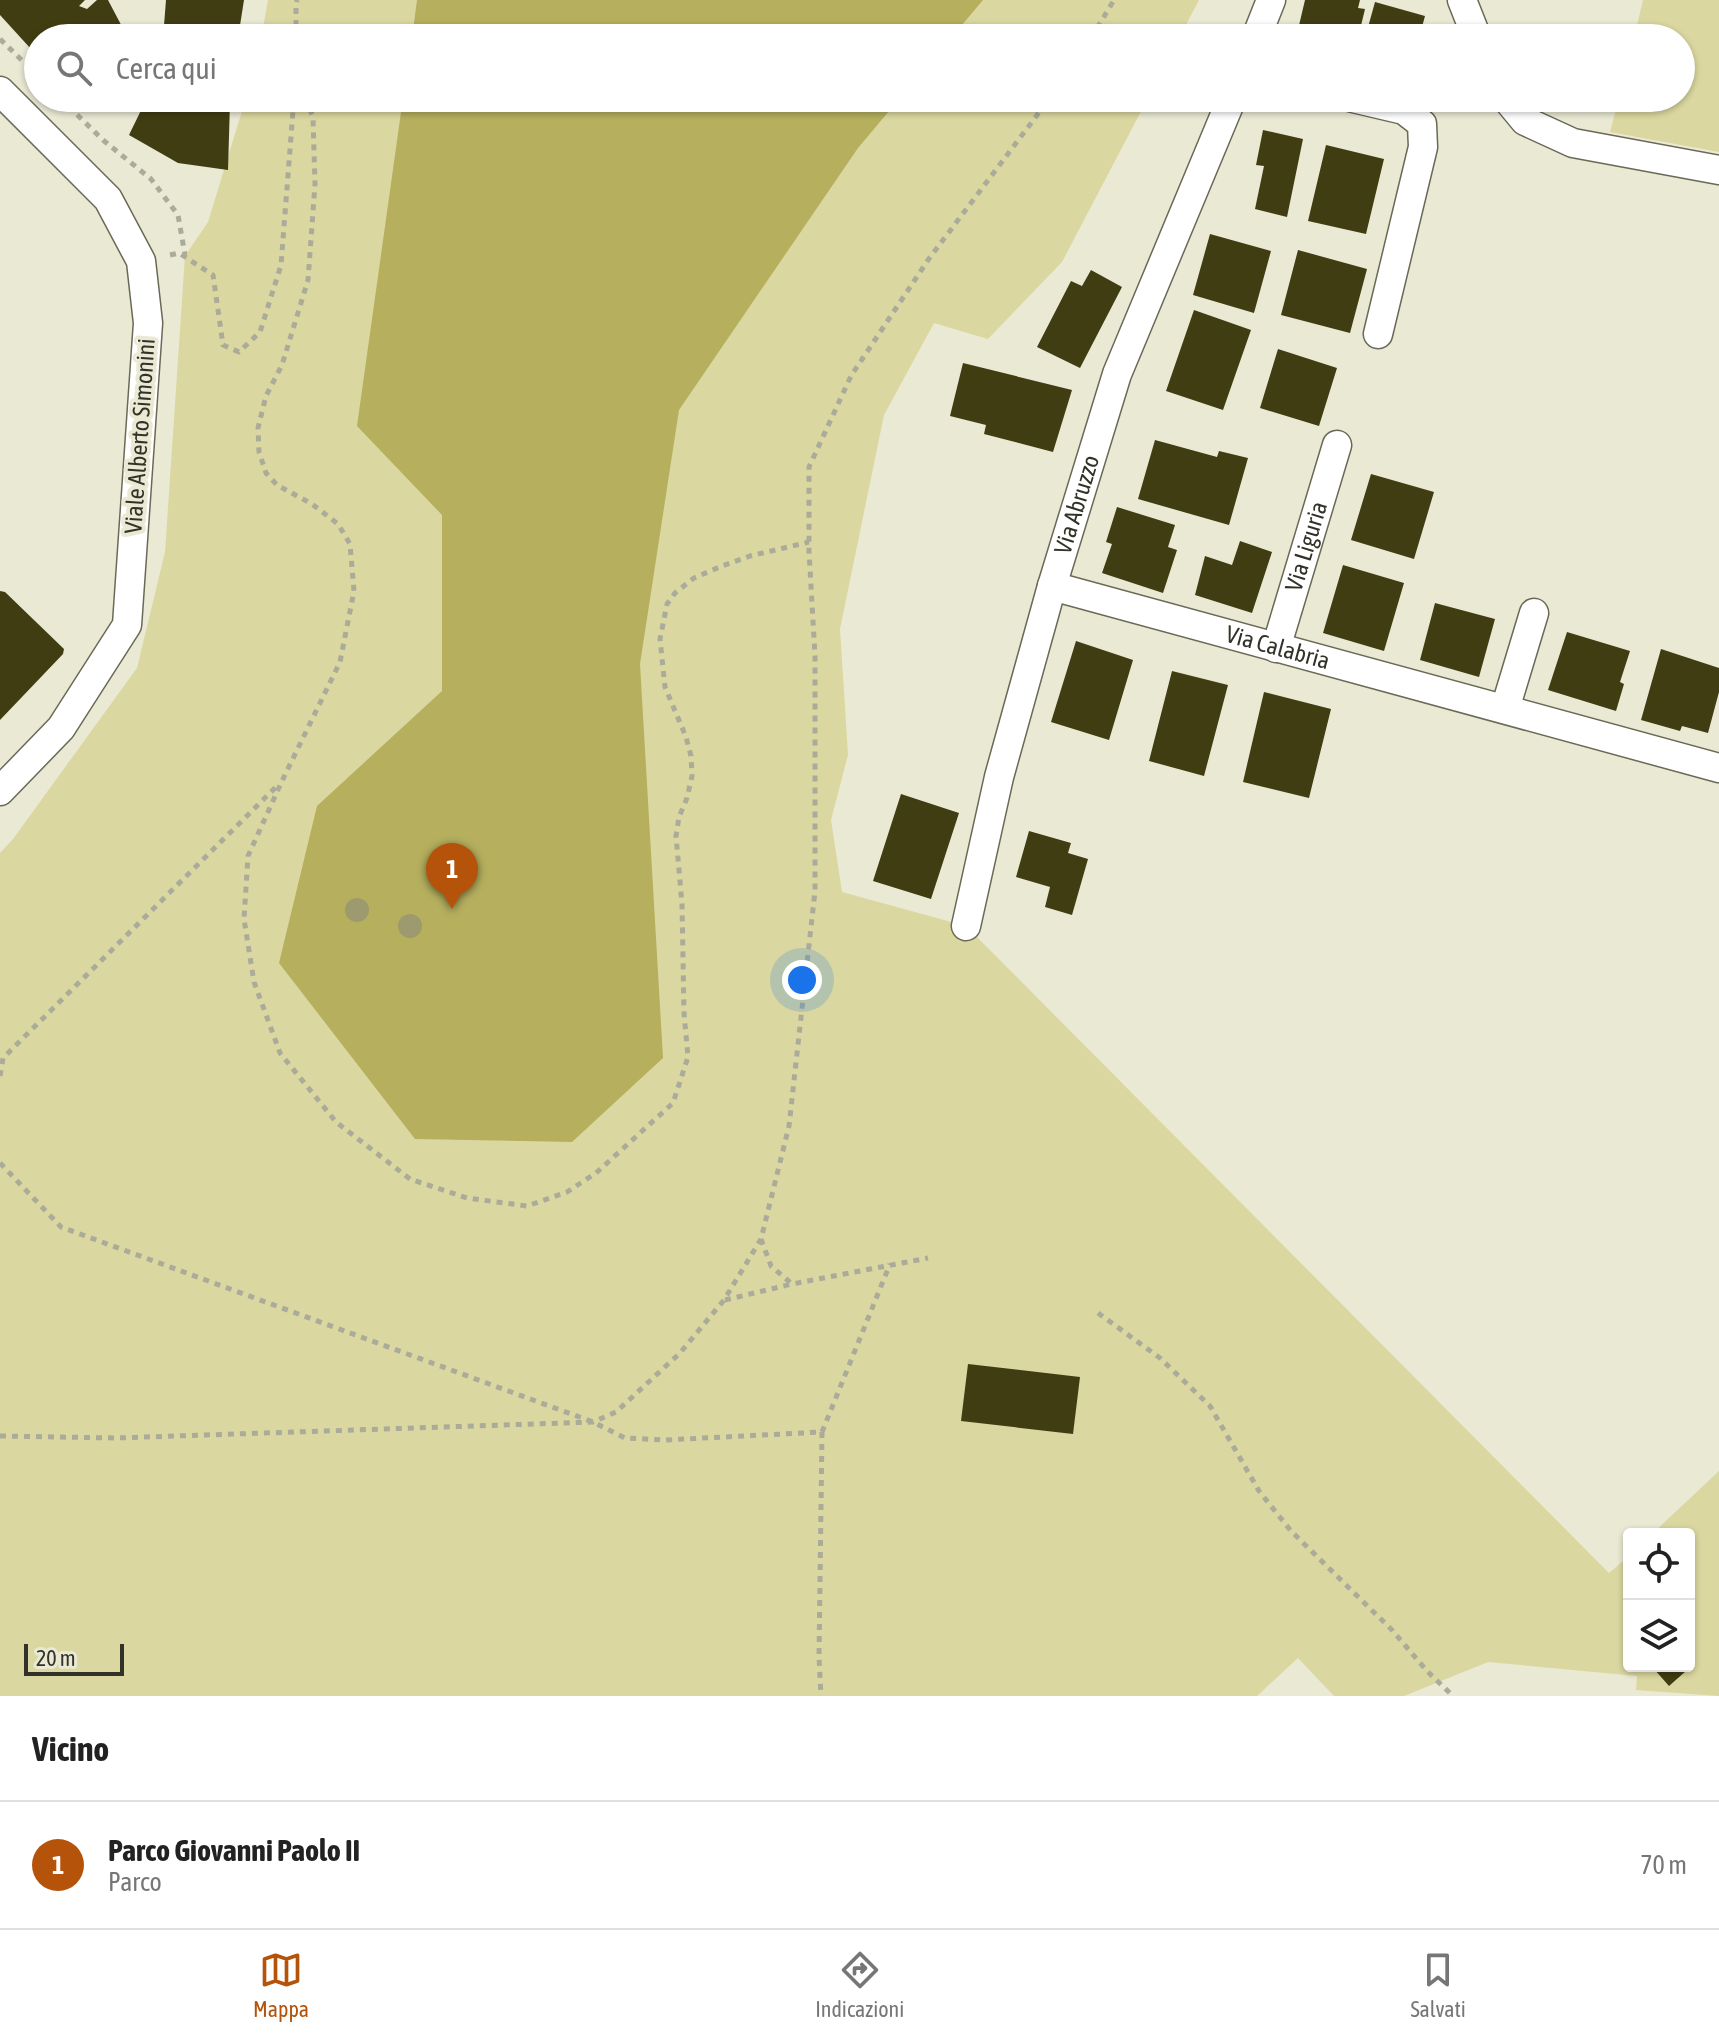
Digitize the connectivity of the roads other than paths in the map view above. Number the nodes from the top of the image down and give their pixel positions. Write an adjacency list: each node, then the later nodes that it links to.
1 (1271, 0): 3 (street)
2 (1462, 0): 4 (street)
3 (1262, 24)
4 (1471, 24)
5 (0, 91): 17 (street, Viale Alberto Simonini)
6 (1226, 112): 12 (street, Via Abruzzo)
7 (1407, 112): 10 (street)
8 (1518, 112): 9 (street)
9 (1719, 170)
10 (1378, 334)
11 (1337, 445): 14 (street, Via Liguria)
12 (1052, 586): 14 (street, Via Calabria); 18 (street, Via Abruzzo)
13 (1534, 613): 15 (street)
14 (1276, 648): 15 (street, Via Calabria)
15 (1505, 709): 16 (street, Via Calabria)
16 (1719, 768)
17 (0, 791)
18 (966, 926)

